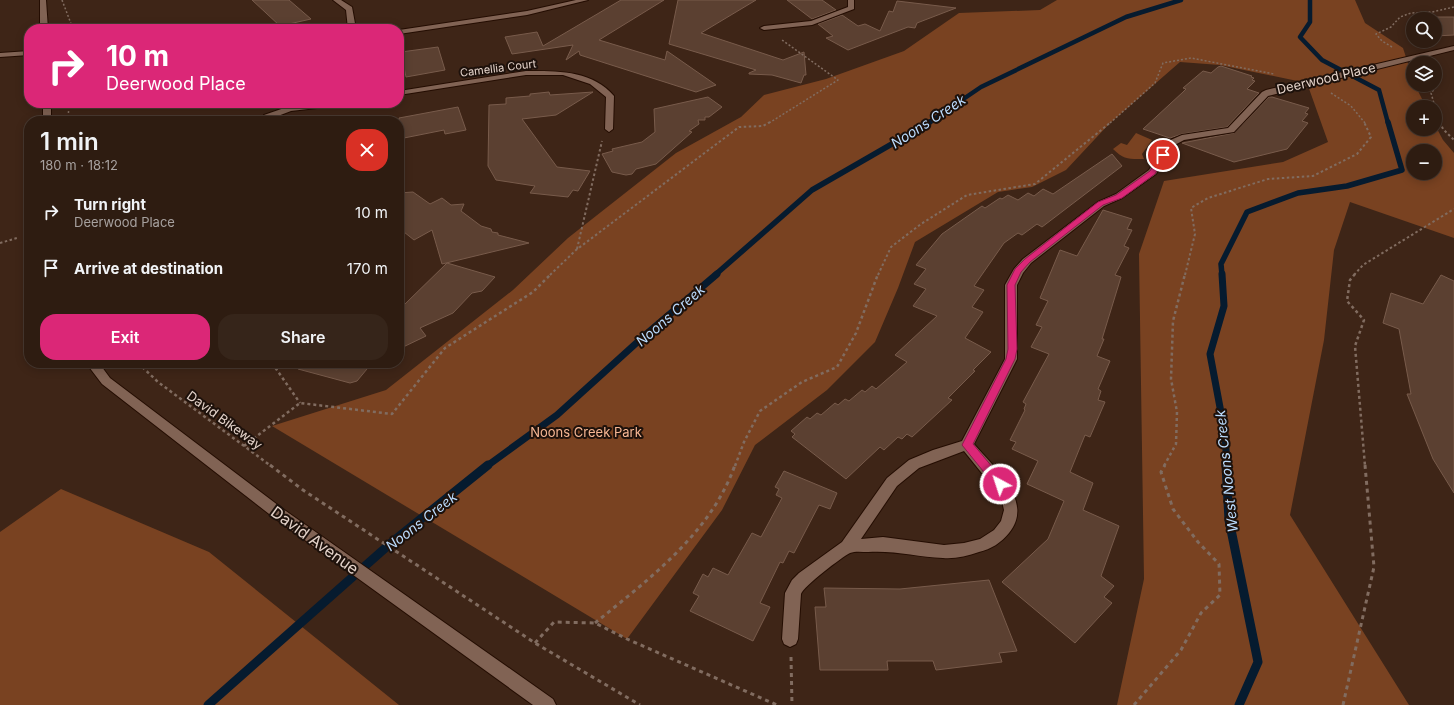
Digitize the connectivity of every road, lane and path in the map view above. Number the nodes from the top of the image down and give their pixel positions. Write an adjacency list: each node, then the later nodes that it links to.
1 (43, 0): 7 (street)
2 (62, 0): 8 (path)
3 (336, 0): 9 (street)
4 (585, 0): 11 (street)
5 (851, 0): 10 (street)
6 (1454, 7): 13 (path)
7 (44, 24)
8 (71, 24)
9 (351, 24)
10 (764, 28): 27 (path)
11 (404, 31)
12 (1454, 48): 17 (street, Deerwood Place)
13 (1396, 50)
14 (24, 53): 15 (street)
15 (0, 55)
16 (1276, 74): 35 (path)
17 (1312, 82): 32 (street, Deerwood Place); 42 (path)
18 (404, 92): 22 (street, Camellia Court)
19 (297, 108): 20 (street)
20 (270, 116)
21 (1442, 126): 23 (path)
22 (609, 129): 27 (path)
23 (1454, 140)
24 (1454, 208): 43 (path)
25 (17, 238): 26 (path)
26 (0, 243)
27 (576, 250): 31 (path)
28 (96, 368): 38 (street, David Avenue)
29 (143, 368): 33 (path, David Bikeway)
30 (276, 368): 31 (path)
31 (300, 403): 33 (path)
32 (967, 445): 34 (street); 34 (street)
33 (244, 446): 37 (path, David Bikeway)
34 (847, 547): 36 (street)
35 (595, 623): 37 (path); 40 (path)
36 (790, 639): 41 (path)
37 (535, 643): 39 (path)
38 (547, 705)
39 (640, 705)
40 (777, 705)
41 (792, 705)
42 (1134, 705)
43 (1343, 705)

